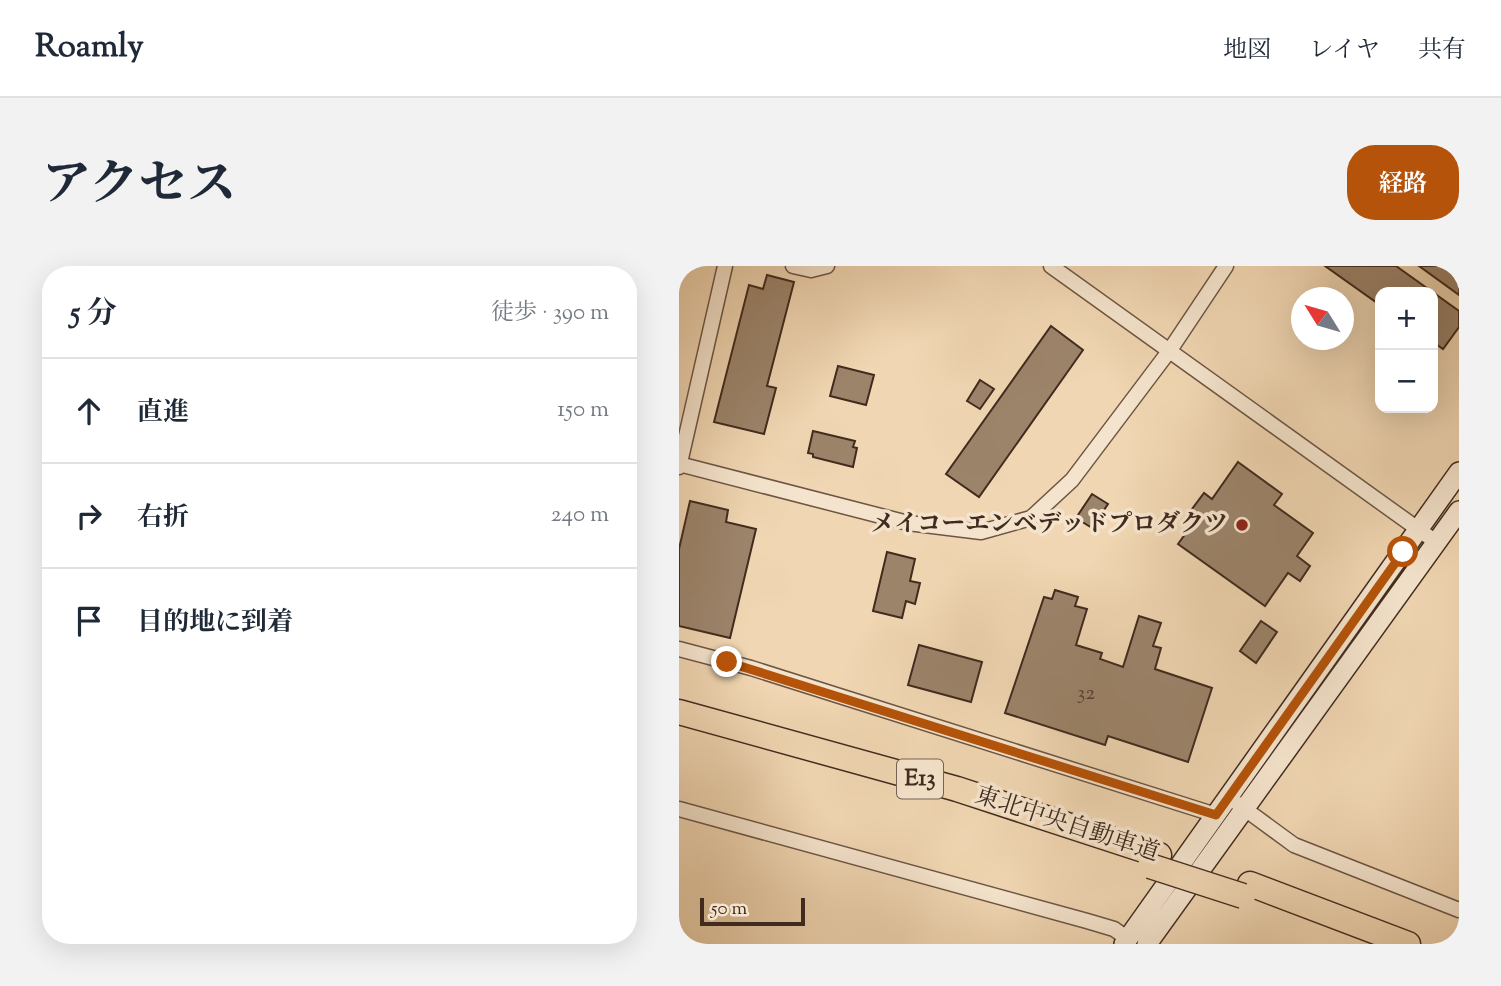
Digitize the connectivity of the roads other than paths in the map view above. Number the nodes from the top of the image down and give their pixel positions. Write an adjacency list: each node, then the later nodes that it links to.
1 (725, 266): 7 (street)
2 (793, 266): 3 (street)
3 (827, 266)
4 (1051, 266): 6 (street)
5 (1226, 266): 6 (street)
6 (1170, 350): 7 (street); 10 (street)
7 (679, 465)
8 (1459, 472): 10 (street)
9 (1459, 511): 11 (street)
10 (1419, 529): 11 (street); 15 (street)
11 (1436, 542): 15 (street)
12 (679, 649): 17 (street)
13 (679, 712): 18 (highway, 東北中央自動車道 / E13)
14 (679, 726): 18 (highway, 東北中央自動車道 / E13)
15 (1237, 803): 17 (street); 20 (street); 22 (street)
16 (679, 809): 21 (street)
17 (1216, 815): 21 (street)
18 (1154, 860): 19 (highway, 東北中央自動車道 / E13, bridge)
19 (1246, 890): 23 (highway, 東北中央自動車道 / E13); 24 (highway, 東北中央自動車道 / E13)
20 (1459, 910)
21 (1126, 941)
22 (1147, 944)
23 (1375, 944)
24 (1408, 944)

